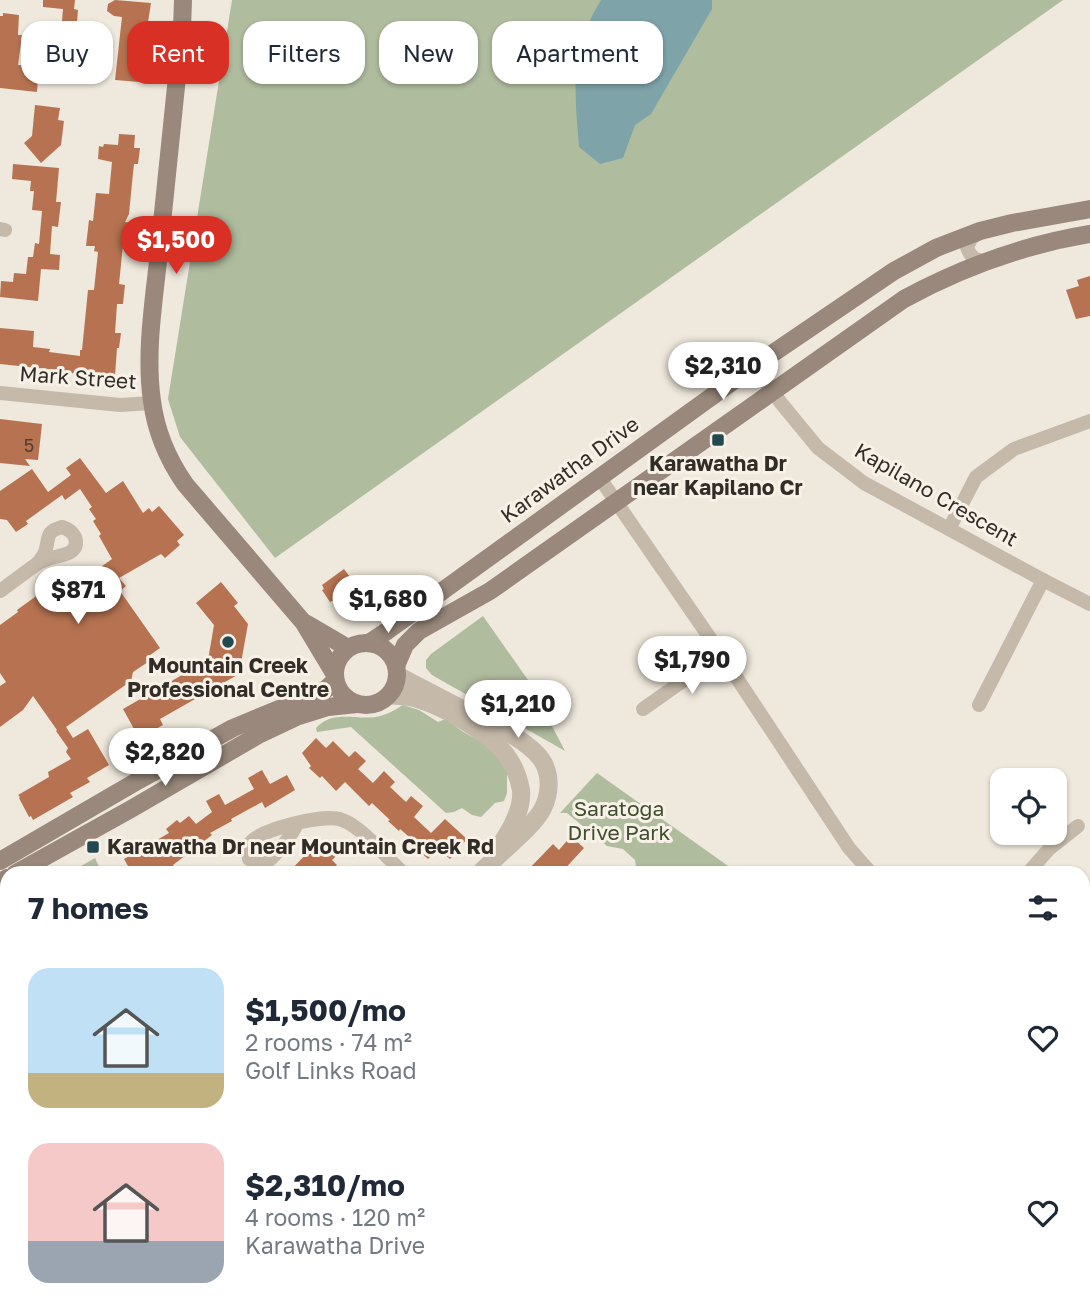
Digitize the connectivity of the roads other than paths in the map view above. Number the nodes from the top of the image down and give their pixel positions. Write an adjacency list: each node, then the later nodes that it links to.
1 (183, 0): 9 (main road)
2 (1090, 209): 3 (main road, Karawatha Drive)
3 (980, 231): 5 (street); 6 (main road, Karawatha Drive)
4 (1090, 234): 5 (main road)
5 (985, 261): 7 (main road)
6 (754, 366): 7 (street, Kapilano Crescent); 11 (main road, Karawatha Drive)
7 (771, 391): 12 (main road); 13 (street, Kapilano Crescent)
8 (0, 393): 9 (street, Mark Street)
9 (152, 403): 18 (main road)
10 (1090, 421): 13 (street)
11 (599, 477): 12 (street); 19 (main road, Karawatha Drive)
12 (616, 502): 21 (street); 22 (main road)
13 (948, 529): 15 (street, Kapilano Crescent)
14 (38, 563): 16 (street)
15 (1043, 580): 17 (street, Kapilano Crescent); 26 (street)
16 (0, 591)
17 (1090, 604)
18 (304, 623): 20 (main road); 23 (main road)
19 (369, 643): 20 (main road); 22 (main road)
20 (348, 648): 23 (main road)
21 (721, 654): 27 (street); 35 (street)
22 (397, 671): 24 (main road); 34 (street)
23 (335, 677): 25 (main road); 30 (main road)
24 (389, 695): 25 (main road); 33 (street)
25 (357, 704): 31 (main road)
26 (979, 705)
27 (643, 709)
28 (297, 824): 32 (street)
29 (1078, 826): 36 (street)
30 (0, 861)
31 (29, 866)
32 (396, 866)
33 (486, 866)
34 (487, 866)
35 (865, 866)
36 (1033, 866)

